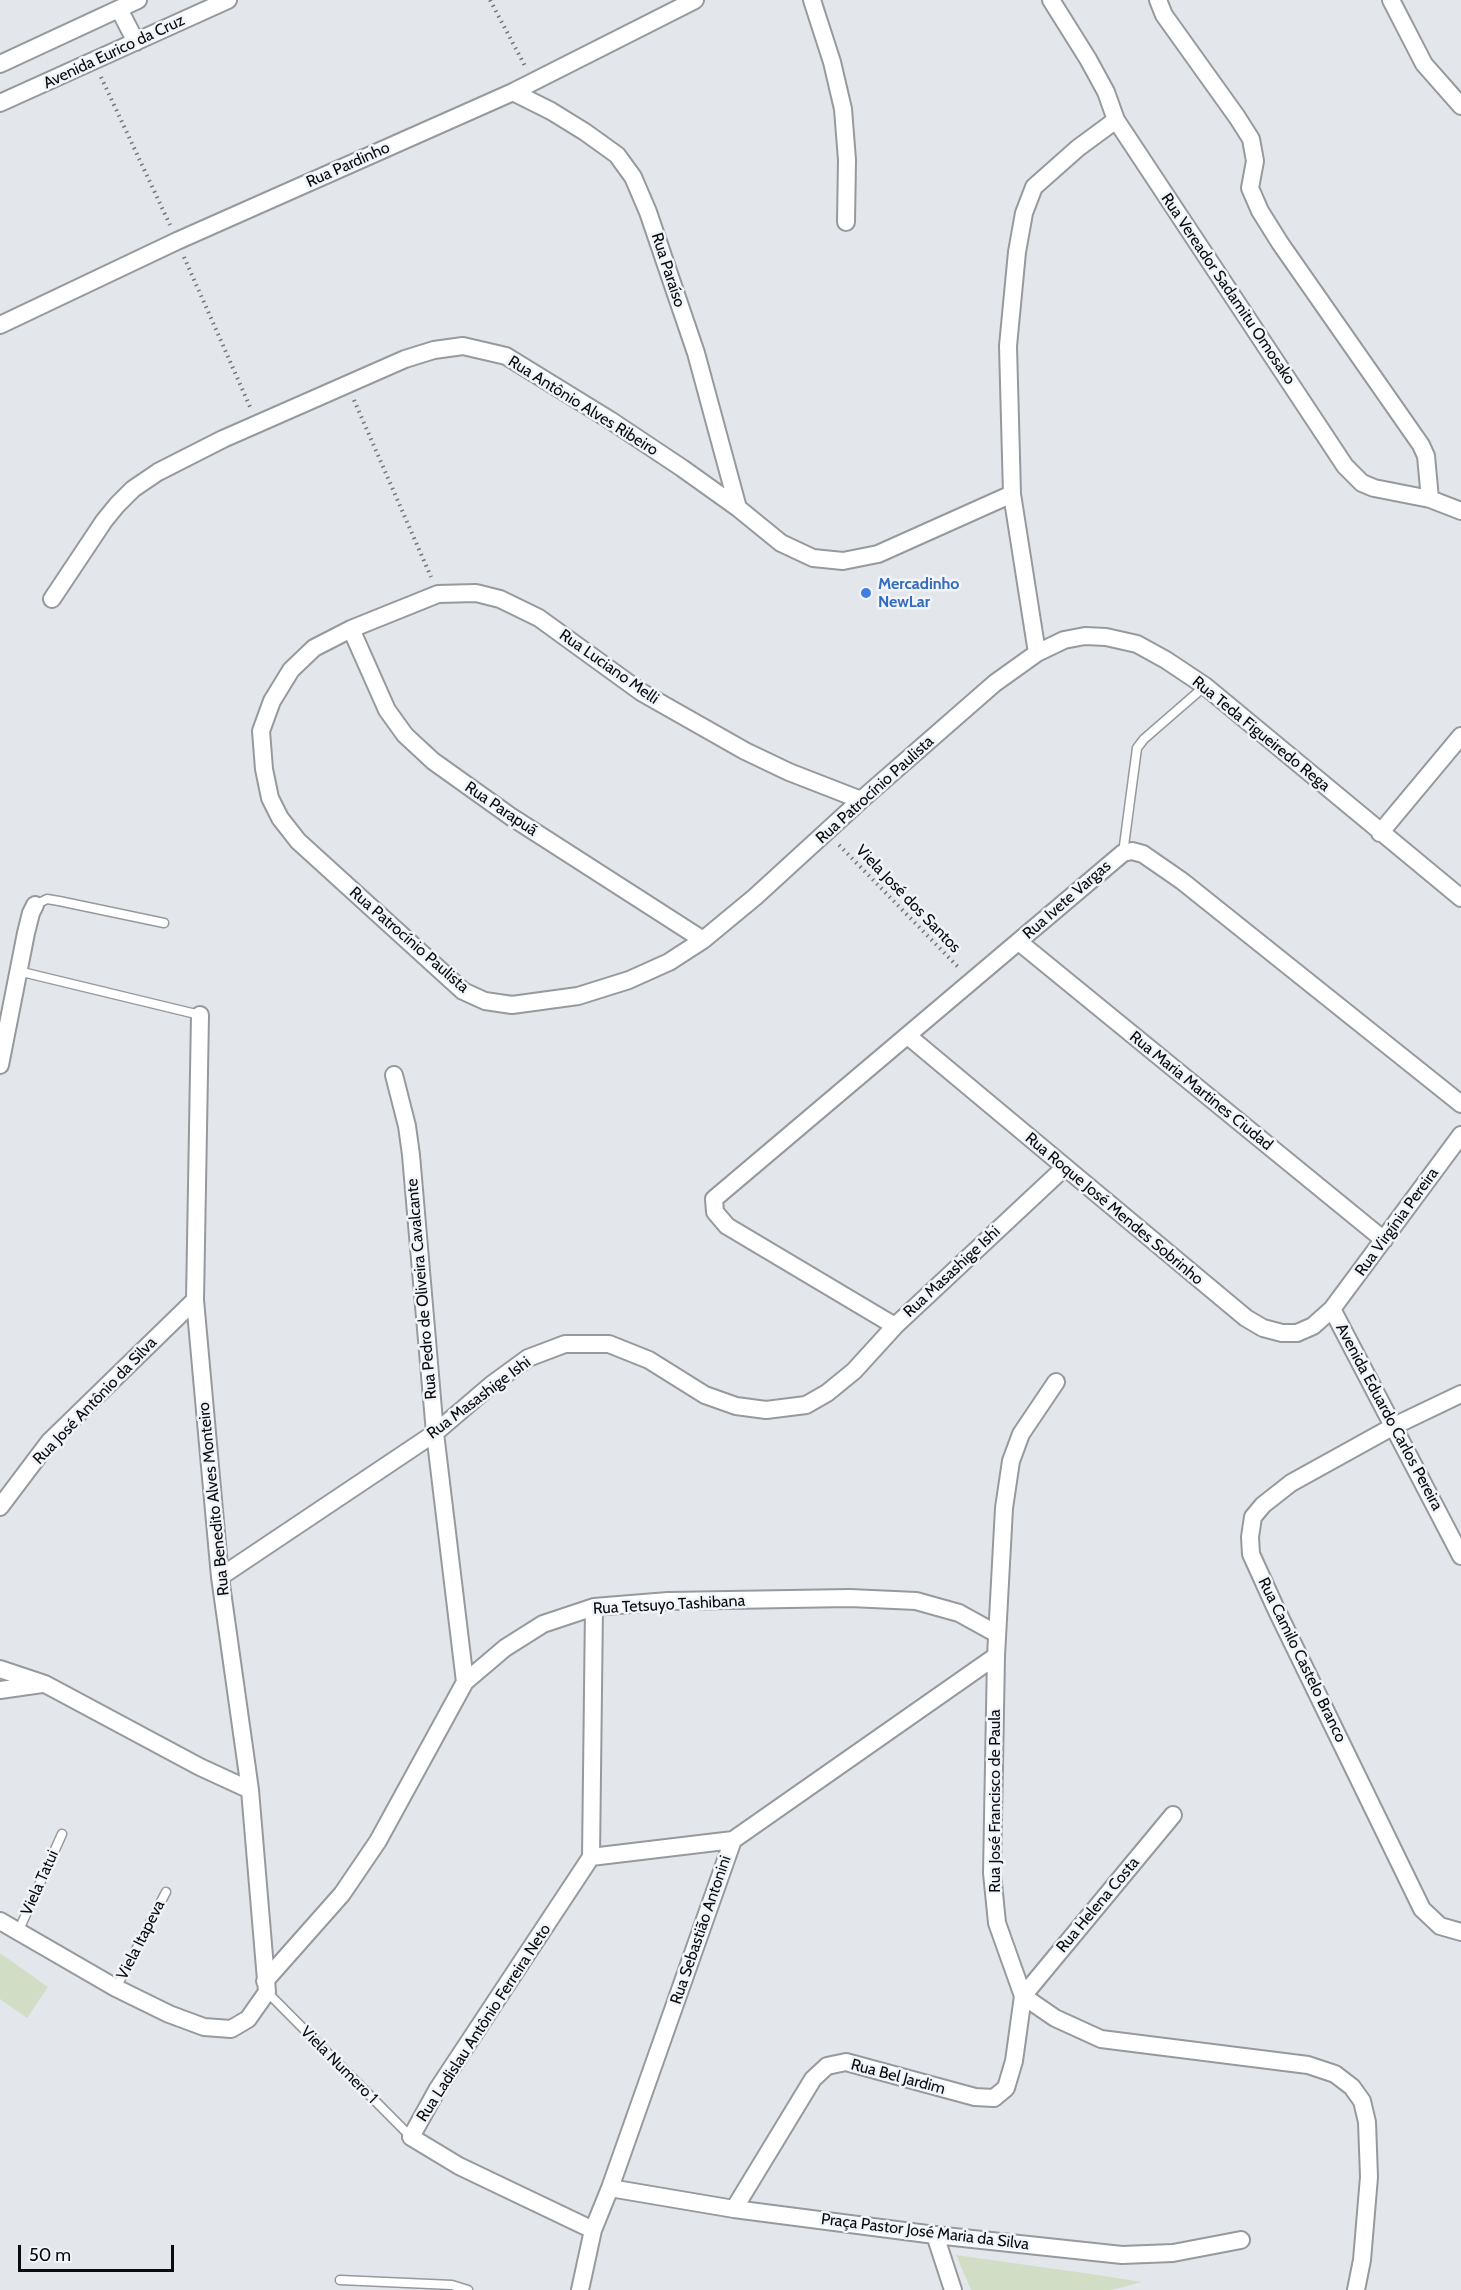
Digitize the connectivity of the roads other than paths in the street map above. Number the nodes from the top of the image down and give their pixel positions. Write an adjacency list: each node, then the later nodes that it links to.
1 (138, 0): 8 (street)
2 (228, 0): 9 (street, Avenida Eurico da Cruz)
3 (694, 0): 11 (street, Rua Pardinho)
4 (812, 0): 15 (street)
5 (1051, 0): 14 (street, Rua Vereador Sadamitu Omosako)
6 (1158, 0): 18 (street)
7 (1391, 0): 13 (street)
8 (119, 9): 9 (street); 10 (street)
9 (136, 42): 12 (street, Avenida Eurico da Cruz)
10 (0, 64)
11 (513, 92): 16 (street, Rua Pardinho); 19 (street, Rua Paraíso)
12 (0, 103)
13 (1461, 106)
14 (1116, 120): 17 (street); 18 (street, Rua Vereador Sadamitu Omosako)
15 (846, 222)
16 (0, 325)
17 (1012, 494): 19 (street, Rua Antônio Alves Ribeiro); 23 (street)
18 (1430, 499): 20 (street, Rua Vereador Sadamitu Omosako)
19 (738, 508): 21 (street, Rua Antônio Alves Ribeiro)
20 (1461, 511)
21 (52, 599)
22 (351, 629): 26 (street, Rua Luciano Melli); 32 (street, Rua Parapuã); 32 (street, Rua Patrocínio Paulista)
23 (1037, 653): 24 (street, Rua Teda Figueiredo Rega); 26 (street, Rua Patrocínio Paulista)
24 (1205, 686): 27 (street, Rua Teda Figueiredo Rega); 28 (lane)
25 (1461, 736): 27 (street)
26 (861, 800): 32 (street, Rua Patrocínio Paulista)
27 (1380, 833): 29 (street, Rua Teda Figueiredo Rega)
28 (1123, 853): 33 (street, Rua Ivete Vargas); 39 (street, Rua Ivete Vargas)
29 (1461, 898)
30 (35, 905): 31 (lane); 34 (street)
31 (164, 923)
32 (703, 940)
33 (1019, 942): 36 (street, Rua Ivete Vargas); 42 (street, Rua Maria Martines Ciudad)
34 (18, 971): 35 (lane); 37 (street)
35 (200, 1015): 43 (street, Rua Benedito Alves Monteiro)
36 (908, 1036): 41 (street, Rua Roque José Mendes Sobrinho); 45 (street, Rua Ivete Vargas)
37 (0, 1065)
38 (394, 1075): 49 (street, Rua Pedro de Oliveira Cavalcante)
39 (1461, 1104)
40 (1461, 1135): 42 (street, Rua Virgínia Pereira)
41 (1064, 1168): 44 (street, Rua Roque José Mendes Sobrinho); 45 (street, Rua Masashige Ishi)
42 (1384, 1240): 44 (street, Rua Virgínia Pereira)
43 (195, 1300): 50 (street, Rua José Antônio da Silva); 52 (street, Rua Benedito Alves Monteiro)
44 (1332, 1309): 48 (street, Avenida Eduardo Carlos Pereira)
45 (895, 1326): 49 (street, Rua Masashige Ishi)
46 (1056, 1382): 54 (street, Rua José Francisco de Paula)
47 (1461, 1394): 48 (street, Rua Camilo Castelo Branco)
48 (1394, 1426): 51 (street, Avenida Eduardo Carlos Pereira); 68 (street, Rua Camilo Castelo Branco)
49 (435, 1433): 52 (street, Rua Masashige Ishi); 57 (street, Rua Pedro de Oliveira Cavalcante)
50 (0, 1506)
51 (1461, 1556)
52 (220, 1577): 60 (street, Rua Benedito Alves Monteiro)
53 (594, 1607): 54 (street, Rua Tetsuyo Tashibana); 57 (street, Rua Tetsuyo Tashibana); 64 (street)
54 (997, 1634): 55 (street, Rua José Francisco de Paula)
55 (996, 1656): 63 (street, Rua Sebastião Antonini); 71 (street, Rua José Francisco de Paula)
56 (0, 1669): 58 (street)
57 (465, 1682): 69 (street, Rua Tetsuyo Tashibana)
58 (45, 1683): 59 (street); 60 (street)
59 (0, 1690)
60 (250, 1790): 69 (street, Rua Benedito Alves Monteiro)
61 (1173, 1815): 71 (street, Rua Helena Costa)
62 (62, 1834): 67 (lane, Viela Tatui)
63 (733, 1840): 64 (street); 73 (street, Rua Sebastião Antonini)
64 (591, 1857): 72 (street, Rua Ladislau Antônio Ferreira Neto)
65 (166, 1892): 70 (lane, Viela Itapeva)
66 (0, 1921): 67 (street, Rua Tetsuyo Tashibana)
67 (18, 1932): 70 (street, Rua Tetsuyo Tashibana)
68 (1461, 1932)
69 (266, 1987): 70 (street, Rua Tetsuyo Tashibana); 72 (lane, Viela Numero 1)
70 (116, 1988)
71 (1023, 1996): 74 (street, Rua Bel Jardim); 82 (street)
72 (411, 2137): 75 (street, Rua Ladislau Antônio Ferreira Neto)
73 (610, 2188): 74 (street, Praça Pastor José Maria da Silva); 75 (street, Rua Sebastião Antonini)
74 (734, 2209): 76 (street, Praça Pastor José Maria da Silva)
75 (593, 2230): 80 (street, Rua Sebastião Antonini)
76 (935, 2235): 77 (street, Praça Pastor José Maria da Silva); 81 (street)
77 (1241, 2241)
78 (340, 2280): 79 (lane)
79 (468, 2290)
80 (580, 2290)
81 (953, 2290)
82 (1356, 2290)

